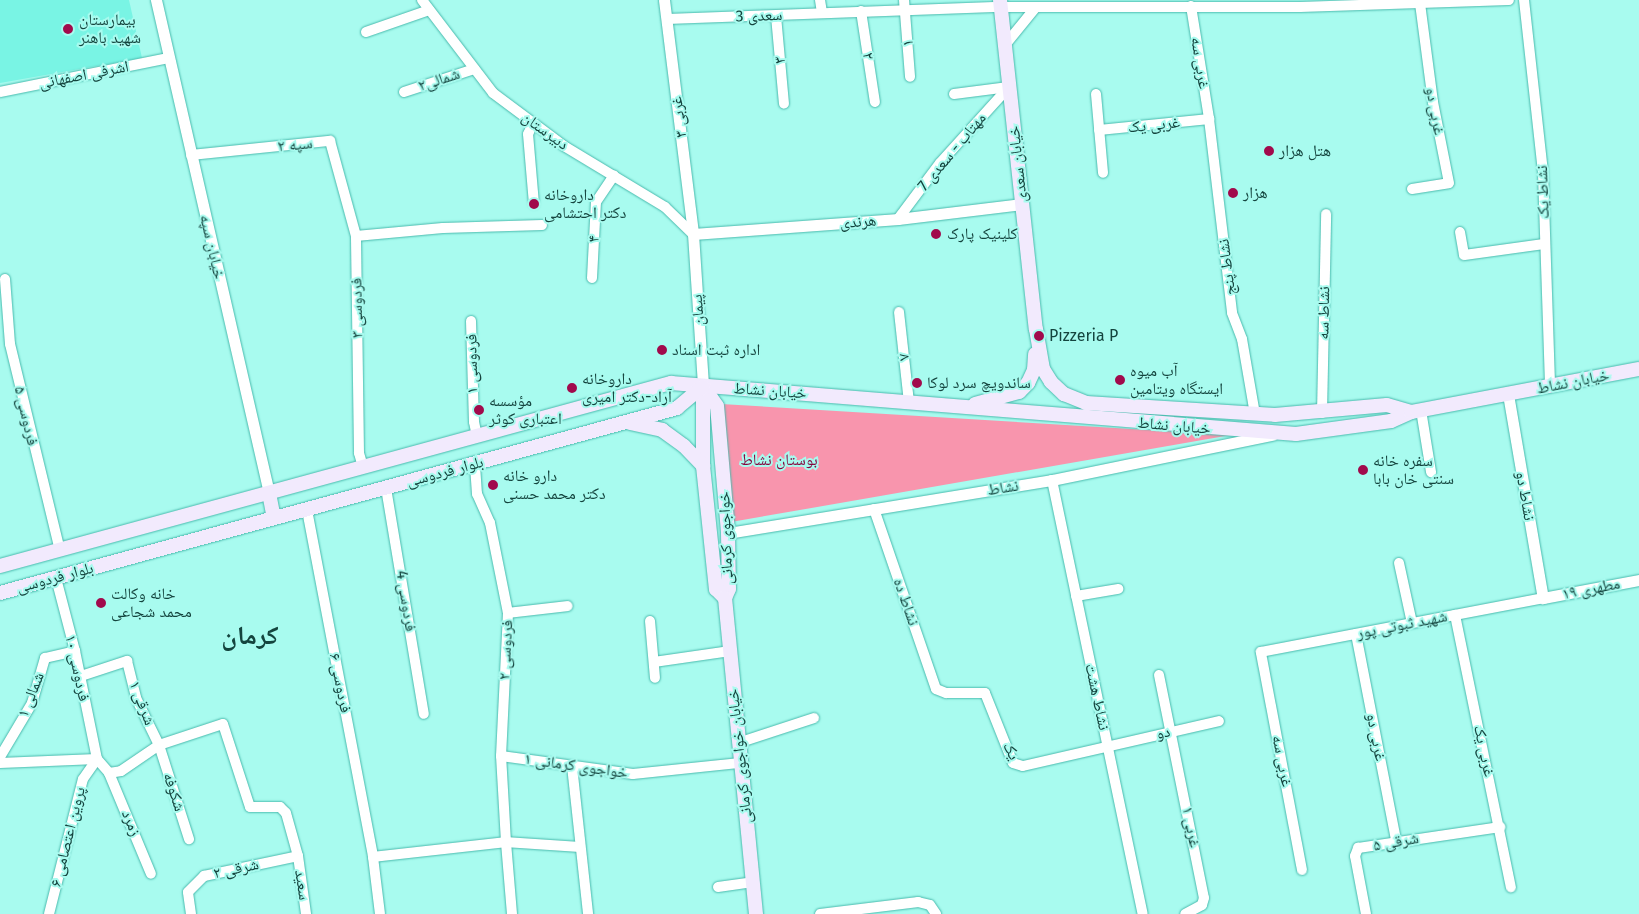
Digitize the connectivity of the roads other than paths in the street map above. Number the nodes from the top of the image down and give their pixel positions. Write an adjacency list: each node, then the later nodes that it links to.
1 (156, 0): 20 (street, خیابان سپه)
2 (422, 0): 13 (street, دبیرستان)
3 (664, 0): 17 (street, ۳ غربی)
4 (820, 0): 15 (street)
5 (1509, 0): 9 (street, سعدی 3)
6 (1524, 0): 45 (street, نشاط یک)
7 (1001, 3): 10 (street, سعدی 3); 12 (street, سعدی 3); 19 (main road, خیابان سعدی)
8 (1300, 3): 9 (street, سعدی 3); 11 (street, سعدی 3)
9 (1420, 3): 36 (street, غربی دو)
10 (905, 5): 14 (street, سعدی 3); 22 (street, ۱)
11 (1191, 6): 12 (street, سعدی 3); 30 (street, غربی سه)
12 (1036, 7): 19 (street)
13 (429, 10): 18 (street); 21 (street, دبیرستان)
14 (861, 10): 15 (street, سعدی 3); 28 (street, ۲)
15 (822, 12): 16 (street, سعدی 3)
16 (776, 16): 17 (street, سعدی 3); 29 (street, ۳)
17 (667, 19): 43 (street, ۳ غربی)
18 (366, 32)
19 (1005, 45): 23 (main road, خیابان سعدی)
20 (169, 58): 24 (street, اشرفی اصفهانی); 33 (street, خیابان سپه)
21 (474, 69): 25 (street, شمالی۲); 31 (street, دبیرستان)
22 (910, 76)
23 (1009, 87): 26 (street); 38 (main road, خیابان سعدی); 40 (street, مهتاب - سعدی 7)
24 (0, 92)
25 (404, 92)
26 (954, 94)
27 (1096, 94): 32 (street)
28 (875, 102)
29 (784, 104)
30 (1209, 119): 32 (street, غربی یک); 60 (street, نشاط پنج)
31 (533, 123): 35 (street, دبیرستان); 37 (street)
32 (1099, 130): 34 (street)
33 (191, 155): 44 (street, سپه ۲); 70 (street, خیابان سپه)
34 (1103, 173)
35 (614, 175): 43 (street, دبیرستان); 46 (street, ۴)
36 (1412, 189)
37 (534, 204)
38 (1022, 204): 40 (street, هرندی); 50 (main road, خیابان سعدی)
39 (1326, 214): 59 (street, نشاط سه)
40 (898, 219): 43 (street, هرندی)
41 (542, 225): 44 (street)
42 (1460, 232): 45 (street)
43 (693, 234): 53 (street, پیمان)
44 (356, 236): 66 (street, فردوسی ۳)
45 (1544, 244): 54 (street, نشاط یک)
46 (592, 278)
47 (5, 279): 51 (street, فردوسی ۵)
48 (899, 312): 56 (street, ۷)
49 (471, 321): 63 (street, فردوسی ۱)
50 (1036, 329): 57 (main road); 60 (main road)
51 (5, 344): 75 (street, فردوسی ۵)
52 (1639, 369): 54 (main road, خیابان نشاط)
53 (703, 386): 56 (main road, خیابان نشاط); 61 (main road, بلوار فردوسی); 63 (main road, بلوار فردوسی); 65 (main road, خواجوی کرمانی); 74 (main road, خواجوی کرمانی)
54 (1550, 386): 55 (main road, خیابان نشاط)
55 (1508, 394): 58 (main road, خیابان نشاط); 84 (street, نشاط دو)
56 (909, 402): 57 (main road, خیابان نشاط)
57 (963, 407): 62 (main road, خیابان نشاط)
58 (1416, 411): 59 (main road); 62 (main road, خیابان نشاط); 67 (street)
59 (1322, 413): 60 (main road)
60 (1255, 414)
61 (625, 422): 64 (main road, بلوار فردوسی); 65 (main road)
62 (1276, 434): 68 (street, نشاط)
63 (478, 436): 66 (main road, بلوار فردوسی)
64 (474, 464): 69 (main road, بلوار فردوسی); 86 (street, فردوسی ۲)
65 (703, 466): 83 (main road, خواجوی کرمانی)
66 (363, 467): 70 (main road, بلوار فردوسی)
67 (1431, 472)
68 (1052, 480): 71 (street, نشاط); 82 (street, نشاط هشت)
69 (386, 488): 72 (main road, بلوار فردوسی); 99 (street, فردوسی 4)
70 (269, 493): 73 (main road); 75 (main road, بلوار فردوسی)
71 (874, 509): 74 (street, نشاط); 98 (street, نشاط ده)
72 (307, 510): 73 (main road, بلوار فردوسی); 119 (street, فردوسی ۶)
73 (274, 518): 78 (main road, بلوار فردوسی)
74 (728, 532): 83 (main road, خواجوی کرمانی)
75 (60, 550): 77 (main road, بلوار فردوسی)
76 (1399, 563): 89 (street)
77 (0, 566)
78 (56, 578): 81 (main road, بلوار فردوسی); 91 (street, فردوسی ۱۰)
79 (1639, 580): 84 (street, مطهری ۱۹)
80 (1118, 589): 82 (street)
81 (0, 593)
82 (1076, 596): 105 (street, نشاط هشت)
83 (725, 598): 92 (main road, خیابان خواجوی کرمانی)
84 (1543, 598): 87 (street, شهید ثبوتی پور)
85 (568, 606): 86 (street)
86 (508, 613): 106 (street, فردوسی ۲)
87 (1456, 615): 89 (street, شهید ثبوتی پور); 113 (street, غربی یک)
88 (650, 621): 94 (street)
89 (1412, 624): 90 (street, شهید ثبوتی پور)
90 (1356, 634): 93 (street, شهید ثبوتی پور); 115 (street, غربی دو)
91 (76, 651): 96 (street, فردوسی ۱۰); 107 (street, شمالی ۱)
92 (730, 652): 94 (street); 103 (main road, خیابان خواجوی کرمانی)
93 (1261, 652): 120 (street, غربی سه)
94 (654, 662): 97 (street)
95 (1159, 675): 102 (street)
96 (78, 677): 104 (street, شرقی ۱); 108 (street, فردوسی ۱۰)
97 (655, 678)
98 (941, 692): 105 (street, یک)
99 (424, 714)
100 (814, 718): 103 (street)
101 (1219, 721): 102 (street, دو)
102 (1172, 731): 105 (street, دو); 135 (street, غربی ۱)
103 (738, 743): 110 (main road, خیابان خواجوی کرمانی)
104 (158, 745): 112 (street); 114 (street, شکوفه); 118 (street, سعید)
105 (1108, 746): 134 (street, نشاط هشت)
106 (502, 756): 111 (street, خواجوی کرمانی ۱); 116 (street, فردوسی ۲)
107 (0, 757)
108 (97, 759): 109 (street); 112 (street); 125 (street, پروین اعتصامی ۶)
109 (0, 763)
110 (740, 763): 111 (street, خواجوی کرمانی ۱); 122 (main road, خیابان خواجوی کرمانی)
111 (572, 766): 117 (street)
112 (109, 773): 121 (street, زمرد)
113 (1500, 827): 115 (street, شرقی ۵); 123 (street, غربی یک)
114 (189, 839)
115 (1396, 840): 136 (street, شرقی ۵)
116 (506, 842): 117 (street); 119 (street); 129 (street, فردوسی ۲)
117 (579, 847): 130 (street)
118 (298, 856): 126 (street, شرقی ۲); 127 (street, سعید)
119 (373, 857): 128 (street, فردوسی ۶)
120 (1302, 870)
121 (151, 874)
122 (753, 882): 124 (street); 131 (main road, خیابان خواجوی کرمانی)
123 (1510, 887)
124 (718, 888)
125 (49, 914)
126 (191, 914)
127 (306, 914)
128 (380, 914)
129 (512, 914)
130 (588, 914)
131 (756, 914)
132 (820, 914): 133 (street)
133 (936, 914)
134 (1143, 914)
135 (1185, 914)
136 (1366, 914)

